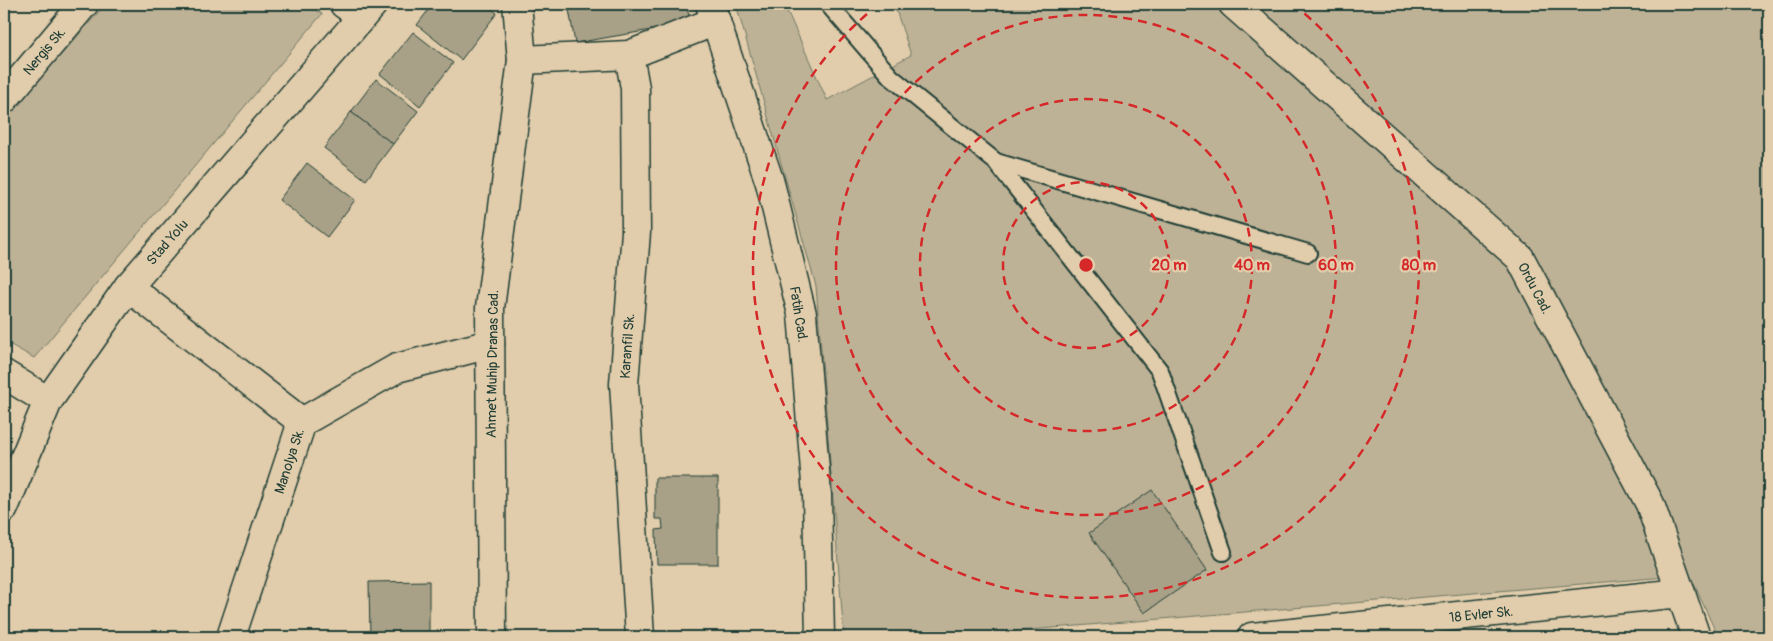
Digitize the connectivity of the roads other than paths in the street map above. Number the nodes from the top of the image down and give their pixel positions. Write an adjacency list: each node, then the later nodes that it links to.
1 (84, 4): 9 (main road, Nergis Sk.)
2 (517, 4): 8 (main road, Ahmet Muhip Dranas Cad.)
3 (828, 4): 10 (lane)
4 (1233, 4): 19 (main road, Ordu Cad.)
5 (358, 7): 12 (main road, Stad Yolu)
6 (713, 12): 7 (main road); 23 (main road, Fatih Cad.)
7 (629, 55): 8 (main road); 22 (main road, Karanfil Sk.)
8 (522, 60): 13 (main road, Ahmet Muhip Dranas Cad.)
9 (4, 99)
10 (996, 162): 11 (lane); 18 (lane)
11 (1308, 253)
12 (128, 287): 15 (main road, Stad Yolu); 16 (main road)
13 (490, 344): 16 (main road, Manolya Sk.); 21 (main road, Ahmet Muhip Dranas Cad.)
14 (4, 374): 15 (main road)
15 (48, 401): 17 (main road, Stad Yolu)
16 (302, 422): 20 (main road, Manolya Sk.)
17 (4, 508)
18 (1224, 552)
19 (1681, 593): 24 (main road, 18 Evler Sk.); 25 (main road, Ordu Cad.)
20 (231, 637)
21 (492, 637)
22 (640, 637)
23 (820, 637)
24 (1252, 637)
25 (1696, 637)

